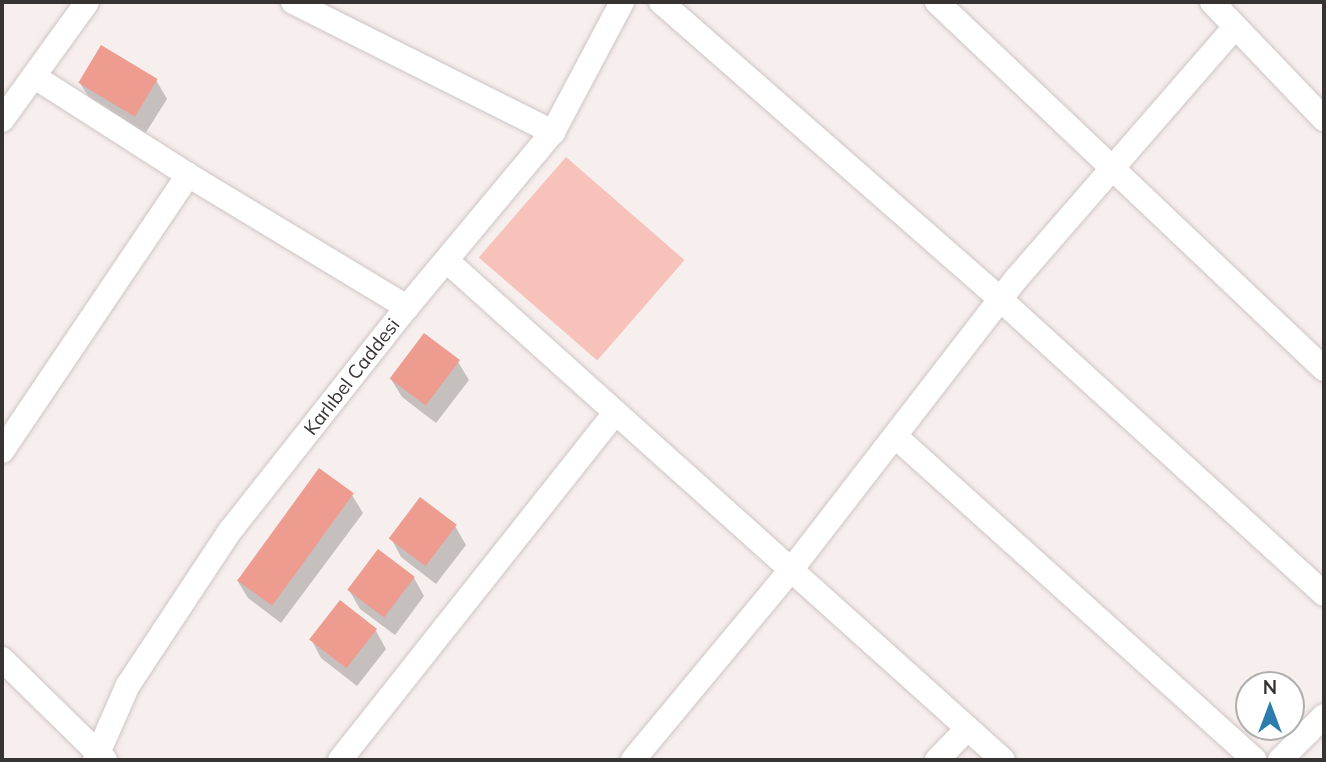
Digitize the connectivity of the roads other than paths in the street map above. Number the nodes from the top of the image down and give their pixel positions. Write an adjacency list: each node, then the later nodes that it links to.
1 (87, 2): 8 (street)
2 (293, 2): 11 (street)
3 (622, 2): 11 (street, Karlıbel Caddesi)
4 (661, 2): 15 (street)
5 (937, 2): 12 (street)
6 (1212, 2): 7 (street)
7 (1234, 27): 9 (street); 12 (street)
8 (35, 78): 10 (street); 13 (street)
9 (1324, 119)
10 (2, 120)
11 (553, 132): 14 (street, Karlıbel Caddesi)
12 (1112, 168): 15 (street); 17 (street)
13 (188, 175): 16 (street); 20 (street)
14 (447, 261): 16 (street, Karlıbel Caddesi); 18 (street)
15 (1000, 299): 19 (street); 22 (street)
16 (407, 307): 26 (street, Karlıbel Caddesi)
17 (1324, 369)
18 (614, 414): 21 (street); 27 (street)
19 (895, 436): 21 (street); 31 (street)
20 (2, 451)
21 (791, 570): 25 (street); 28 (street)
22 (1324, 594)
23 (2, 660): 26 (street)
24 (1324, 716): 32 (street)
25 (967, 729): 29 (street); 30 (street)
26 (99, 757)
27 (340, 760)
28 (633, 760)
29 (937, 760)
30 (1003, 760)
31 (1255, 760)
32 (1280, 760)

